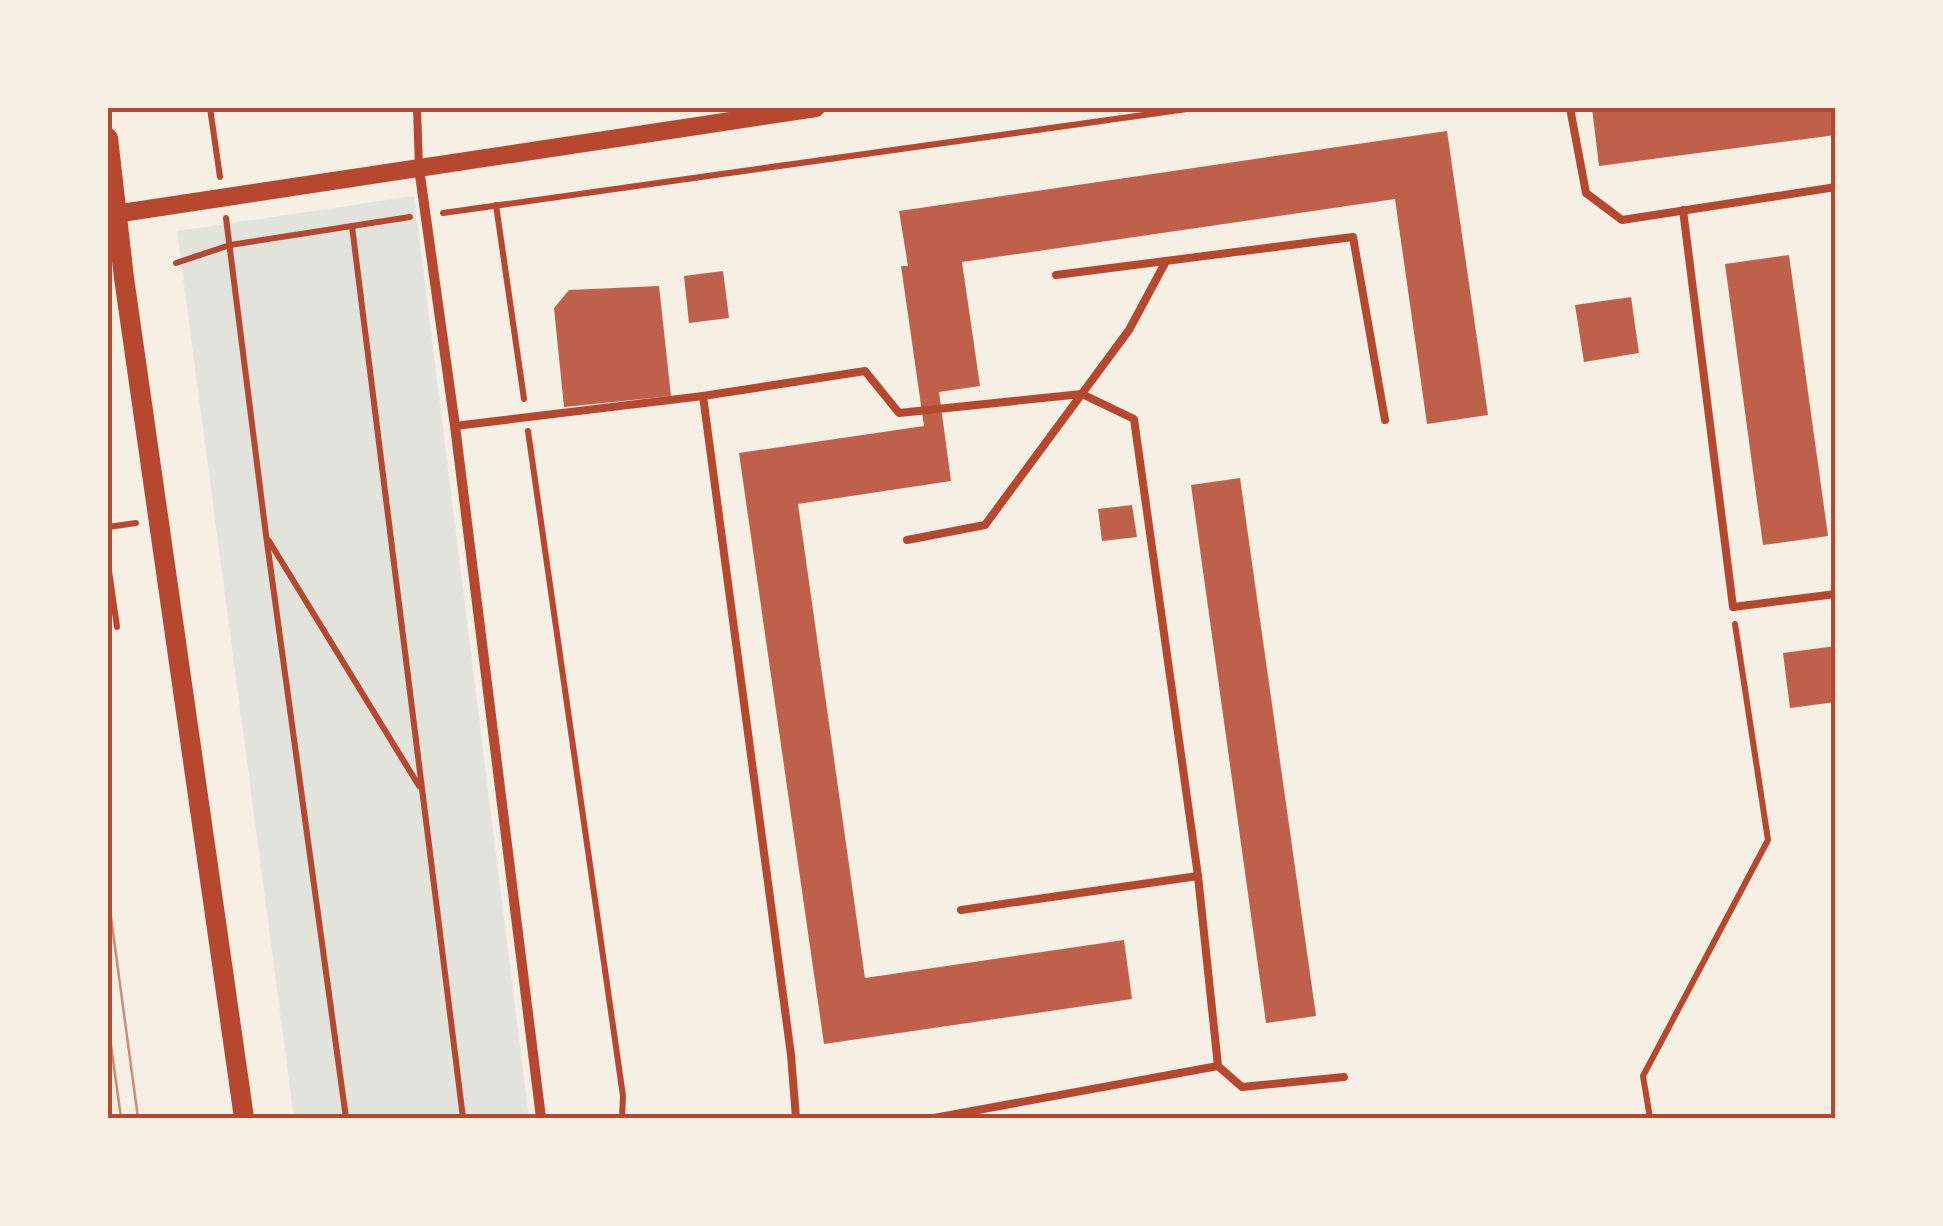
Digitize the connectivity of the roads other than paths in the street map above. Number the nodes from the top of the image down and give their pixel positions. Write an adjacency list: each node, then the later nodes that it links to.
1 (418, 108): 5 (lane)
2 (816, 108): 5 (street)
3 (1570, 108): 7 (lane)
4 (108, 138): 8 (main road)
5 (418, 168): 8 (street); 14 (street)
6 (1836, 187): 7 (lane)
7 (1683, 210): 16 (lane)
8 (113, 215): 21 (main road)
9 (1165, 263): 10 (lane); 11 (lane); 13 (lane)
10 (1056, 274)
11 (1082, 394): 12 (lane); 15 (lane); 17 (lane)
12 (703, 396): 14 (lane); 23 (lane)
13 (1386, 420)
14 (455, 426): 22 (street)
15 (906, 540)
16 (1836, 594)
17 (1198, 876): 18 (lane); 19 (lane)
18 (962, 910)
19 (1218, 1066): 20 (lane); 24 (lane)
20 (1344, 1077)
21 (244, 1118)
22 (541, 1118)
23 (796, 1118)
24 (934, 1118)

